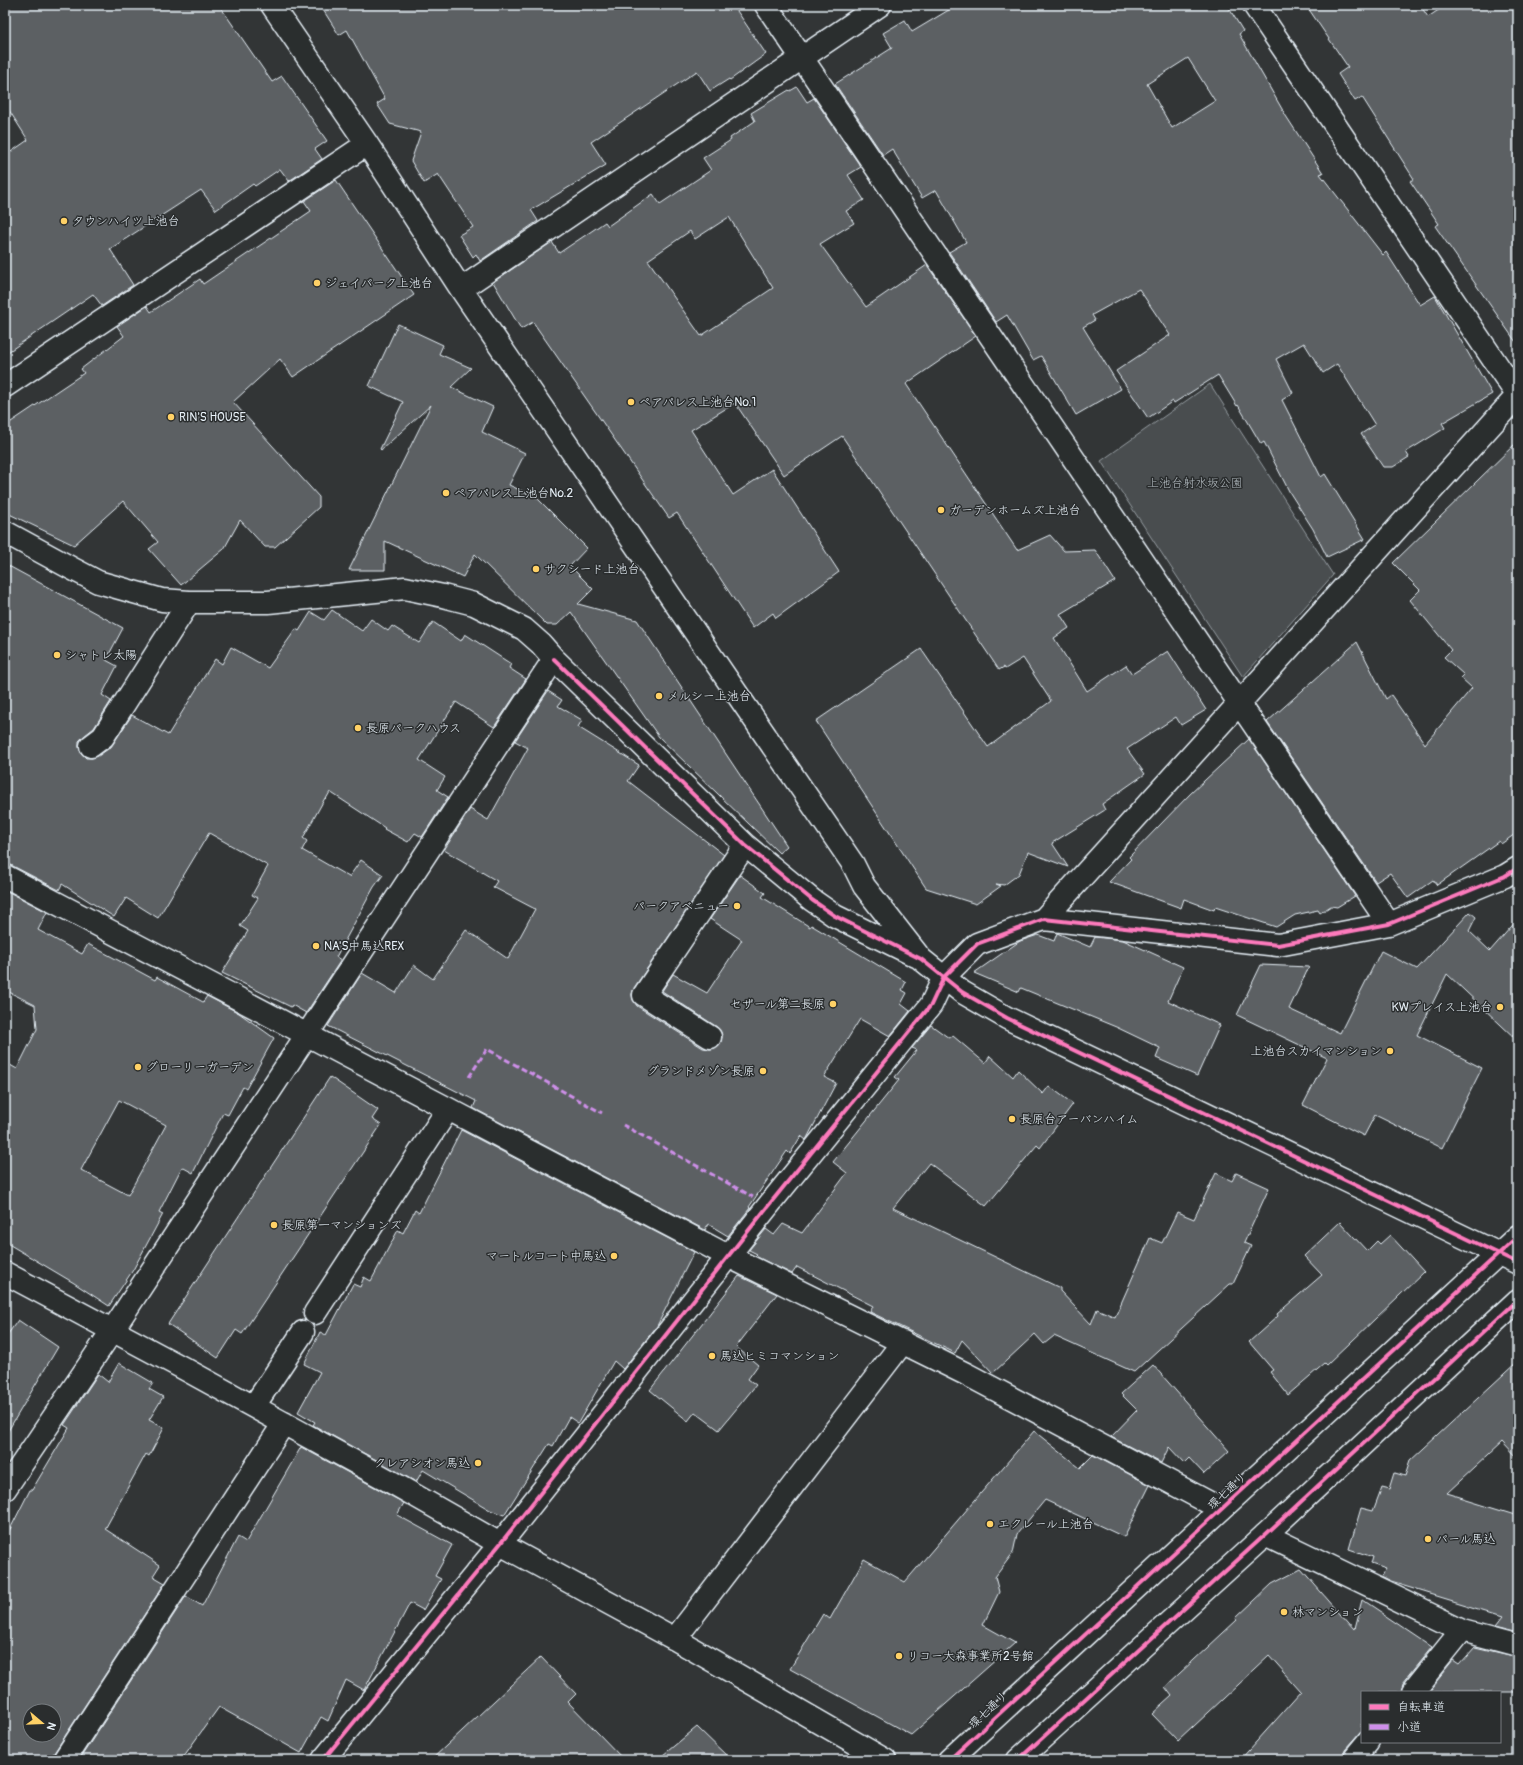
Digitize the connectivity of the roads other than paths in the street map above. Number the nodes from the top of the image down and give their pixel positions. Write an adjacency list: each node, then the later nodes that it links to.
1 (272, 5): 6 (street)
2 (766, 5): 5 (street)
3 (880, 5): 5 (street)
4 (1254, 5): 9 (street)
5 (802, 58): 7 (street); 13 (street)
6 (367, 144): 7 (street); 8 (street)
7 (461, 289): 20 (street)
8 (5, 386)
9 (1518, 395): 13 (street)
10 (5, 532): 11 (street)
11 (189, 602): 12 (street); 14 (street)
12 (554, 659): 15 (street); 22 (street)
13 (1240, 703): 18 (street); 19 (street)
14 (91, 746)
15 (745, 845): 20 (street); 23 (street)
16 (1518, 868): 19 (street)
17 (5, 876): 22 (street)
18 (1044, 919): 19 (street); 21 (street)
19 (1389, 924)
20 (921, 959): 21 (street)
21 (944, 978): 26 (street); 27 (street)
22 (305, 1035): 24 (street); 32 (street)
23 (710, 1037)
24 (448, 1109): 27 (street); 31 (street)
25 (1518, 1236): 26 (street, 環七通り)
26 (1499, 1254): 28 (street); 38 (street, 環七通り)
27 (728, 1256): 34 (street); 40 (street)
28 (1518, 1263)
29 (5, 1273): 32 (street)
30 (1518, 1300): 39 (street)
31 (315, 1313)
32 (112, 1331): 35 (street); 37 (street)
33 (303, 1332): 35 (street)
34 (903, 1342): 38 (street); 42 (street)
35 (254, 1406): 36 (street)
36 (284, 1423): 40 (street); 46 (street)
37 (5, 1489)
38 (1221, 1510): 49 (street, 環七通り)
39 (1265, 1535): 41 (street); 50 (street)
40 (500, 1544): 42 (street); 47 (street)
41 (1462, 1630): 43 (street); 44 (street)
42 (675, 1639): 48 (street)
43 (1518, 1645)
44 (1414, 1691)
45 (1368, 1743): 51 (street)
46 (64, 1760)
47 (323, 1760)
48 (885, 1760)
49 (949, 1760)
50 (1018, 1760)
51 (1354, 1760)

